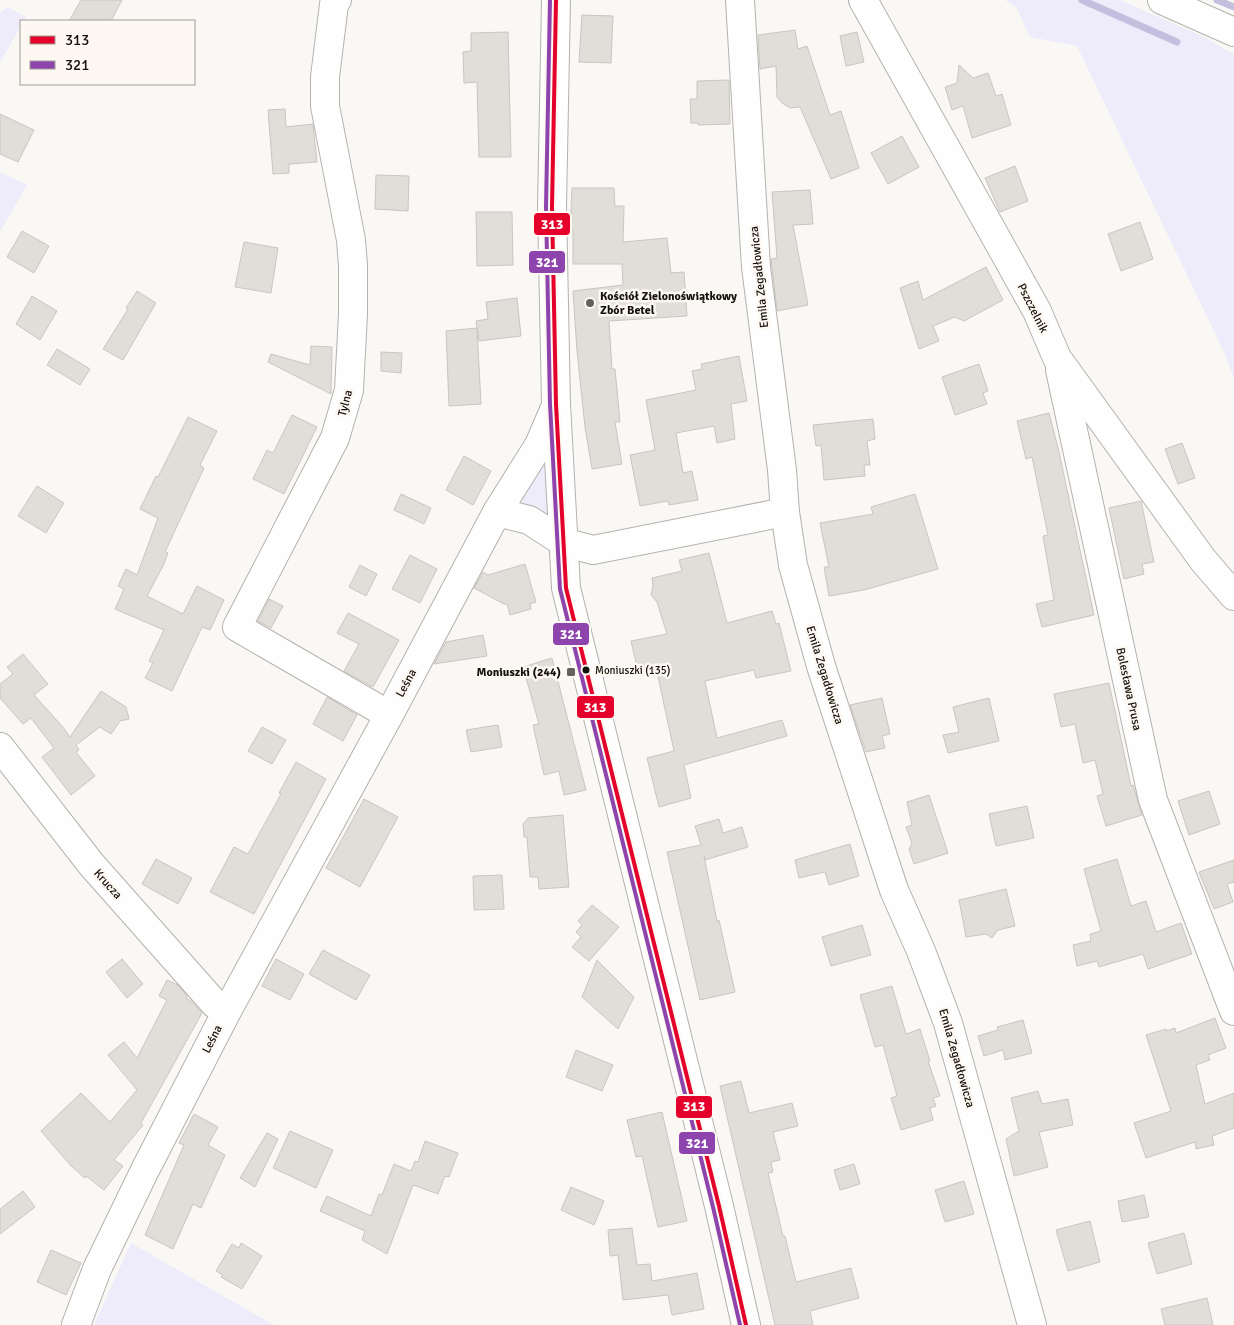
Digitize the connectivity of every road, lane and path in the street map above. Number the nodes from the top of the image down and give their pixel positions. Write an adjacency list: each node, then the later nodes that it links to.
1 (337, 0): 13 (street, Tylna)
2 (556, 0): 8 (street, Leśna)
3 (740, 0): 10 (street, Emila Zegadłowicza)
4 (863, 0): 7 (street, Pszczelnik)
5 (1162, 0): 6 (street)
6 (1234, 32)
7 (1057, 358): 12 (street, Pszczelnik); 16 (street, Bolesława Prusa)
8 (556, 404): 9 (street, Leśna); 11 (street)
9 (497, 512): 11 (street); 13 (street, Leśna)
10 (785, 512): 11 (street); 19 (street, Emila Zegadłowicza)
11 (563, 542): 18 (street)
12 (1234, 596)
13 (382, 711): 15 (street, Leśna)
14 (0, 747): 15 (street, Krucza)
15 (227, 1011): 17 (street, Leśna)
16 (1234, 1011)
17 (76, 1325)
18 (746, 1325)
19 (1032, 1325)

